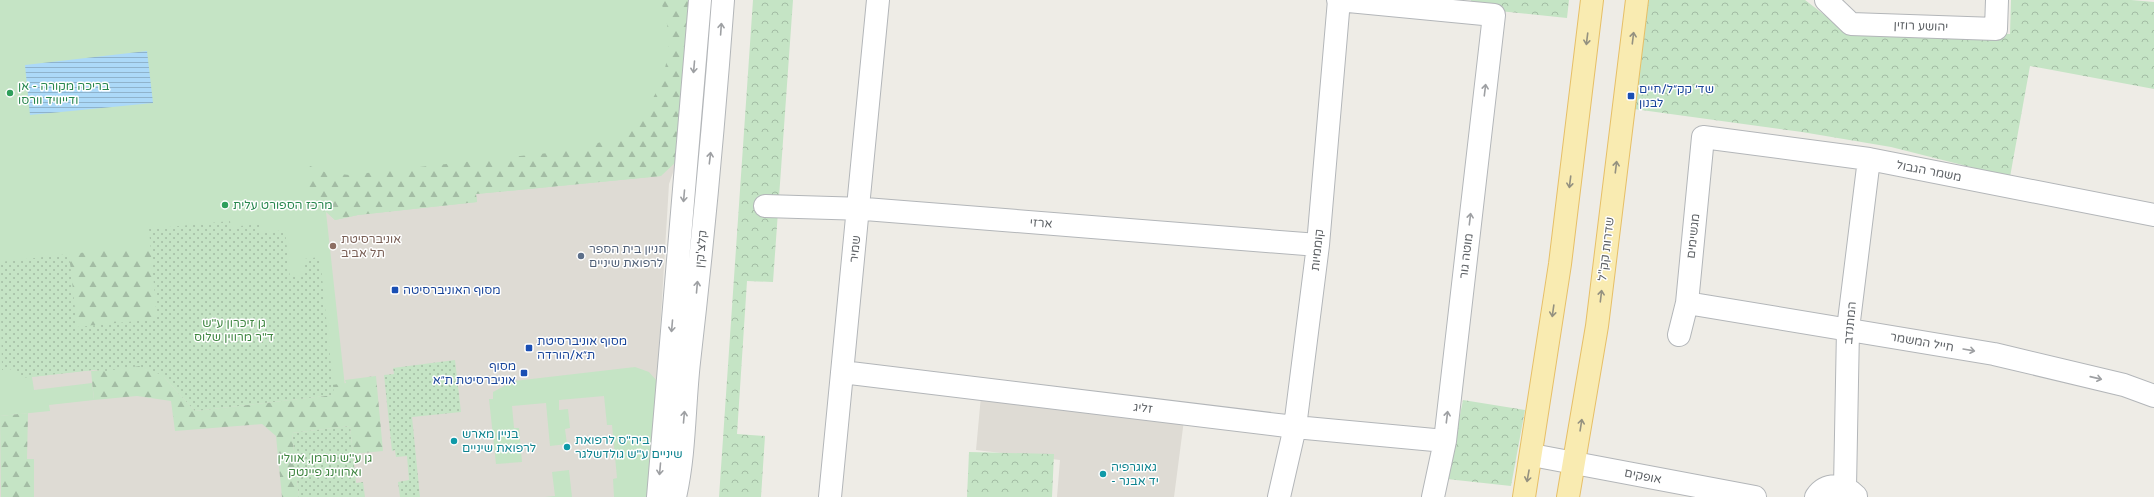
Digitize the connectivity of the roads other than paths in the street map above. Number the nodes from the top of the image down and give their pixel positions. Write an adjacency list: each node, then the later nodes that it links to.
1 (700, 0): 25 (street, קלצ'קין, one-way to 25)
2 (723, 0): 26 (street, קלצ'קין, one-way to 2)
3 (878, 0): 12 (street, שמיר)
4 (1339, 0): 14 (street, קוממיות); 21 (street, מוטה גור, one-way to 4)
5 (1592, 0): 22 (main road, one-way to 22)
6 (1638, 0): 23 (main road, שדרות קק"ל, one-way to 6)
7 (1826, 0): 8 (street, יהושע רוזין)
8 (1997, 0)
9 (1703, 137): 10 (street, משמר הגבול); 15 (street, מגשימים)
10 (1869, 159): 13 (street, משמר הגבול); 16 (street, המתנדב)
11 (765, 206): 12 (street, ארזי)
12 (859, 209): 14 (street, ארזי); 18 (street, שמיר)
13 (2154, 215)
14 (1318, 245): 20 (street, קוממיות)
15 (1687, 303): 16 (street, חייל המשמר); 17 (street, מגשימים)
16 (1848, 329): 19 (street, חייל המשמר, one-way to 19); 24 (street, המתנדב)
17 (1678, 335)
18 (842, 372): 20 (street, זליג); 27 (street, שמיר)
19 (2154, 396)
20 (1295, 427): 21 (street, זליג); 28 (street, קוממיות)
21 (1445, 441): 29 (street, מוטה גור)
22 (1532, 455): 23 (street, אופקים); 30 (main road, one-way to 30)
23 (1575, 464): 31 (main road, שדרות קק"ל); 32 (street, אופקים)
24 (1851, 492): 33 (street)
25 (658, 497)
26 (675, 497)
27 (830, 497)
28 (1279, 497)
29 (1433, 497)
30 (1524, 497)
31 (1568, 497)
32 (1755, 497)
33 (1816, 497)

